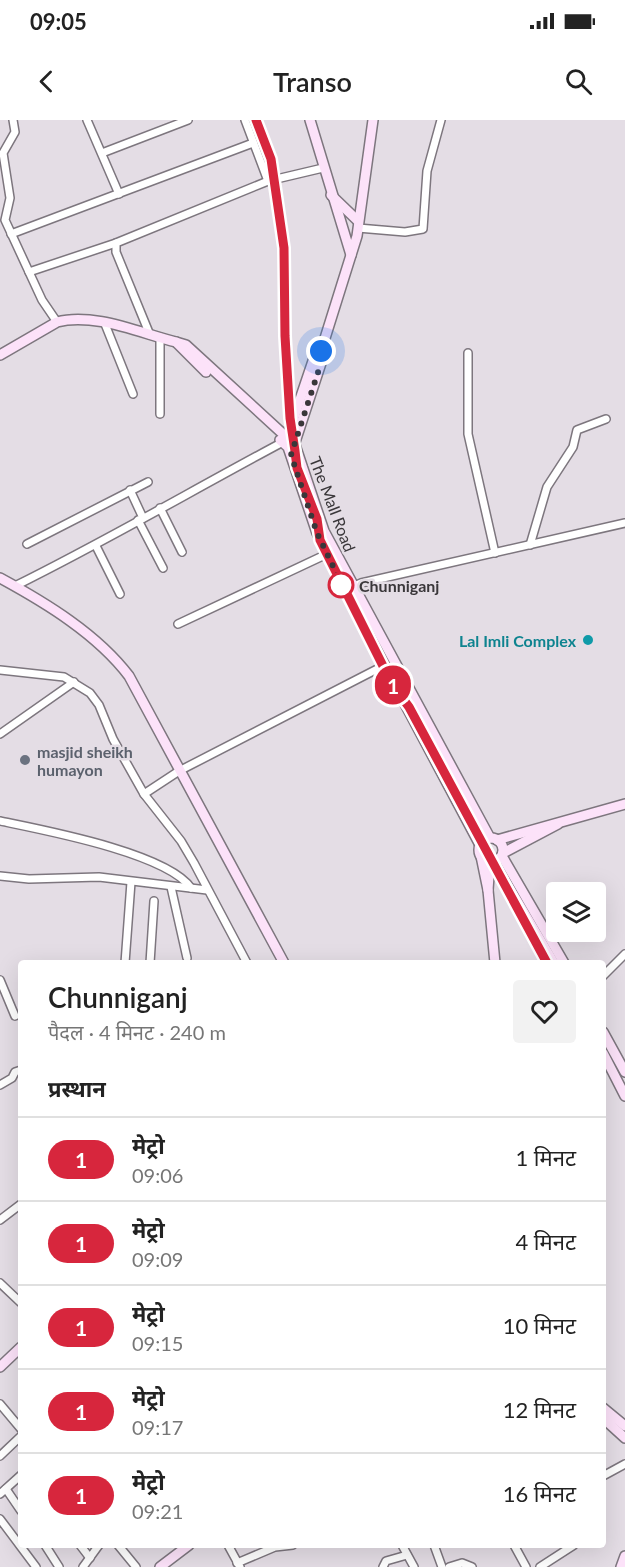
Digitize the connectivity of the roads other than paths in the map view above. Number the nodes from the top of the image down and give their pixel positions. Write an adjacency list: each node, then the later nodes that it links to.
1 (13, 120): 14 (street)
2 (87, 120): 9 (street)
3 (188, 120): 9 (street)
4 (245, 120): 8 (street)
5 (310, 120): 10 (main road)
6 (373, 120): 15 (main road)
7 (441, 120): 15 (street)
8 (253, 143): 11 (street); 12 (street)
9 (102, 153): 12 (street)
10 (323, 168): 11 (street); 13 (main road)
11 (268, 181): 17 (street)
12 (119, 194): 16 (street)
13 (331, 195): 15 (main road); 18 (main road)
14 (3, 217): 16 (street)
15 (358, 224): 18 (main road)
16 (11, 234): 19 (street)
17 (116, 243): 19 (street); 22 (street)
18 (351, 255): 28 (main road)
19 (29, 272): 20 (street)
20 (57, 322): 21 (main road, The Mall Road); 24 (main road, The Mall Road)
21 (105, 324): 22 (main road, The Mall Road); 25 (street)
22 (155, 336): 26 (street); 28 (main road, The Mall Road)
23 (468, 353): 38 (street)
24 (0, 355)
25 (133, 394)
26 (160, 414)
27 (606, 419): 35 (street)
28 (289, 446): 31 (street); 39 (main road, The Mall Road); 43 (main road, The Mall Road)
29 (148, 482): 30 (street)
30 (130, 490): 32 (street); 34 (street)
31 (160, 508): 32 (street); 37 (street)
32 (140, 519): 36 (street); 40 (street)
33 (625, 524): 35 (street)
34 (27, 544)
35 (530, 545): 38 (street)
36 (96, 546): 42 (street); 44 (street)
37 (182, 552)
38 (495, 553): 43 (street)
39 (327, 554): 43 (main road, The Mall Road); 45 (street)
40 (163, 568)
41 (0, 578): 42 (main road)
42 (15, 586): 50 (main road)
43 (349, 589): 46 (main road, The Mall Road); 55 (main road, The Mall Road)
44 (120, 594)
45 (178, 624)
46 (385, 665): 50 (street); 56 (main road, The Mall Road)
47 (0, 670): 48 (street)
48 (74, 682): 49 (street); 51 (street)
49 (0, 734)
50 (179, 771): 51 (street); 71 (main road)
51 (144, 794): 63 (street)
52 (625, 804): 54 (main road)
53 (0, 821): 62 (street)
54 (560, 823): 55 (main road); 58 (main road)
55 (493, 839): 56 (main road); 58 (main road, The Mall Road)
56 (480, 845): 57 (main road)
57 (481, 856): 58 (main road); 64 (main road)
58 (497, 858): 64 (main road); 73 (main road); 74 (main road)
59 (0, 876): 60 (street)
60 (131, 882): 61 (street); 68 (street)
61 (171, 887): 62 (street); 67 (street)
62 (190, 888): 63 (street)
63 (207, 890): 70 (street)
64 (488, 890): 72 (main road)
65 (154, 901): 69 (street)
66 (625, 954): 75 (street)
67 (187, 958)
68 (125, 960)
69 (150, 960)
70 (245, 960)
71 (282, 960)
72 (495, 960)
73 (552, 960)
74 (562, 960)
75 (606, 973)
76 (0, 980): 77 (street)
77 (15, 1016)
78 (606, 1037): 81 (main road)
79 (606, 1058): 83 (main road)
80 (18, 1071): 82 (street)
81 (625, 1072)
82 (0, 1085)
83 (623, 1085): 84 (main road)
84 (625, 1096)
85 (18, 1206): 86 (street)
86 (0, 1220)
87 (0, 1283): 88 (street)
88 (18, 1300)
89 (18, 1350): 90 (main road)
90 (0, 1367)
91 (0, 1404): 93 (street)
92 (606, 1410): 95 (main road)
93 (4, 1414): 96 (street)
94 (606, 1421): 97 (main road)
95 (625, 1426)
96 (18, 1427)
97 (625, 1438)
98 (18, 1439): 99 (street)
99 (0, 1456)
100 (625, 1464): 101 (street)
101 (606, 1474)
102 (18, 1478): 103 (street)
103 (3, 1492): 104 (street)
104 (18, 1507)
105 (0, 1519): 106 (street)
106 (18, 1543)
107 (22, 1548): 123 (street)
108 (47, 1548): 124 (street)
109 (82, 1548): 121 (street)
110 (97, 1548): 121 (street)
111 (120, 1548): 126 (street)
112 (185, 1548): 127 (main road)
113 (230, 1548): 122 (street)
114 (273, 1548): 122 (street)
115 (404, 1548): 119 (street)
116 (435, 1548): 130 (street)
117 (516, 1548): 133 (street)
118 (569, 1548): 134 (street)
119 (407, 1555): 128 (street); 129 (street)
120 (625, 1556): 135 (main road)
121 (90, 1558): 125 (street)
122 (238, 1565)
123 (36, 1567)
124 (59, 1567)
125 (83, 1567)
126 (136, 1567)
127 (160, 1567)
128 (383, 1567)
129 (414, 1567)
130 (442, 1567)
131 (449, 1567): 132 (street)
132 (472, 1567)
133 (526, 1567)
134 (540, 1567)
135 (621, 1567)

